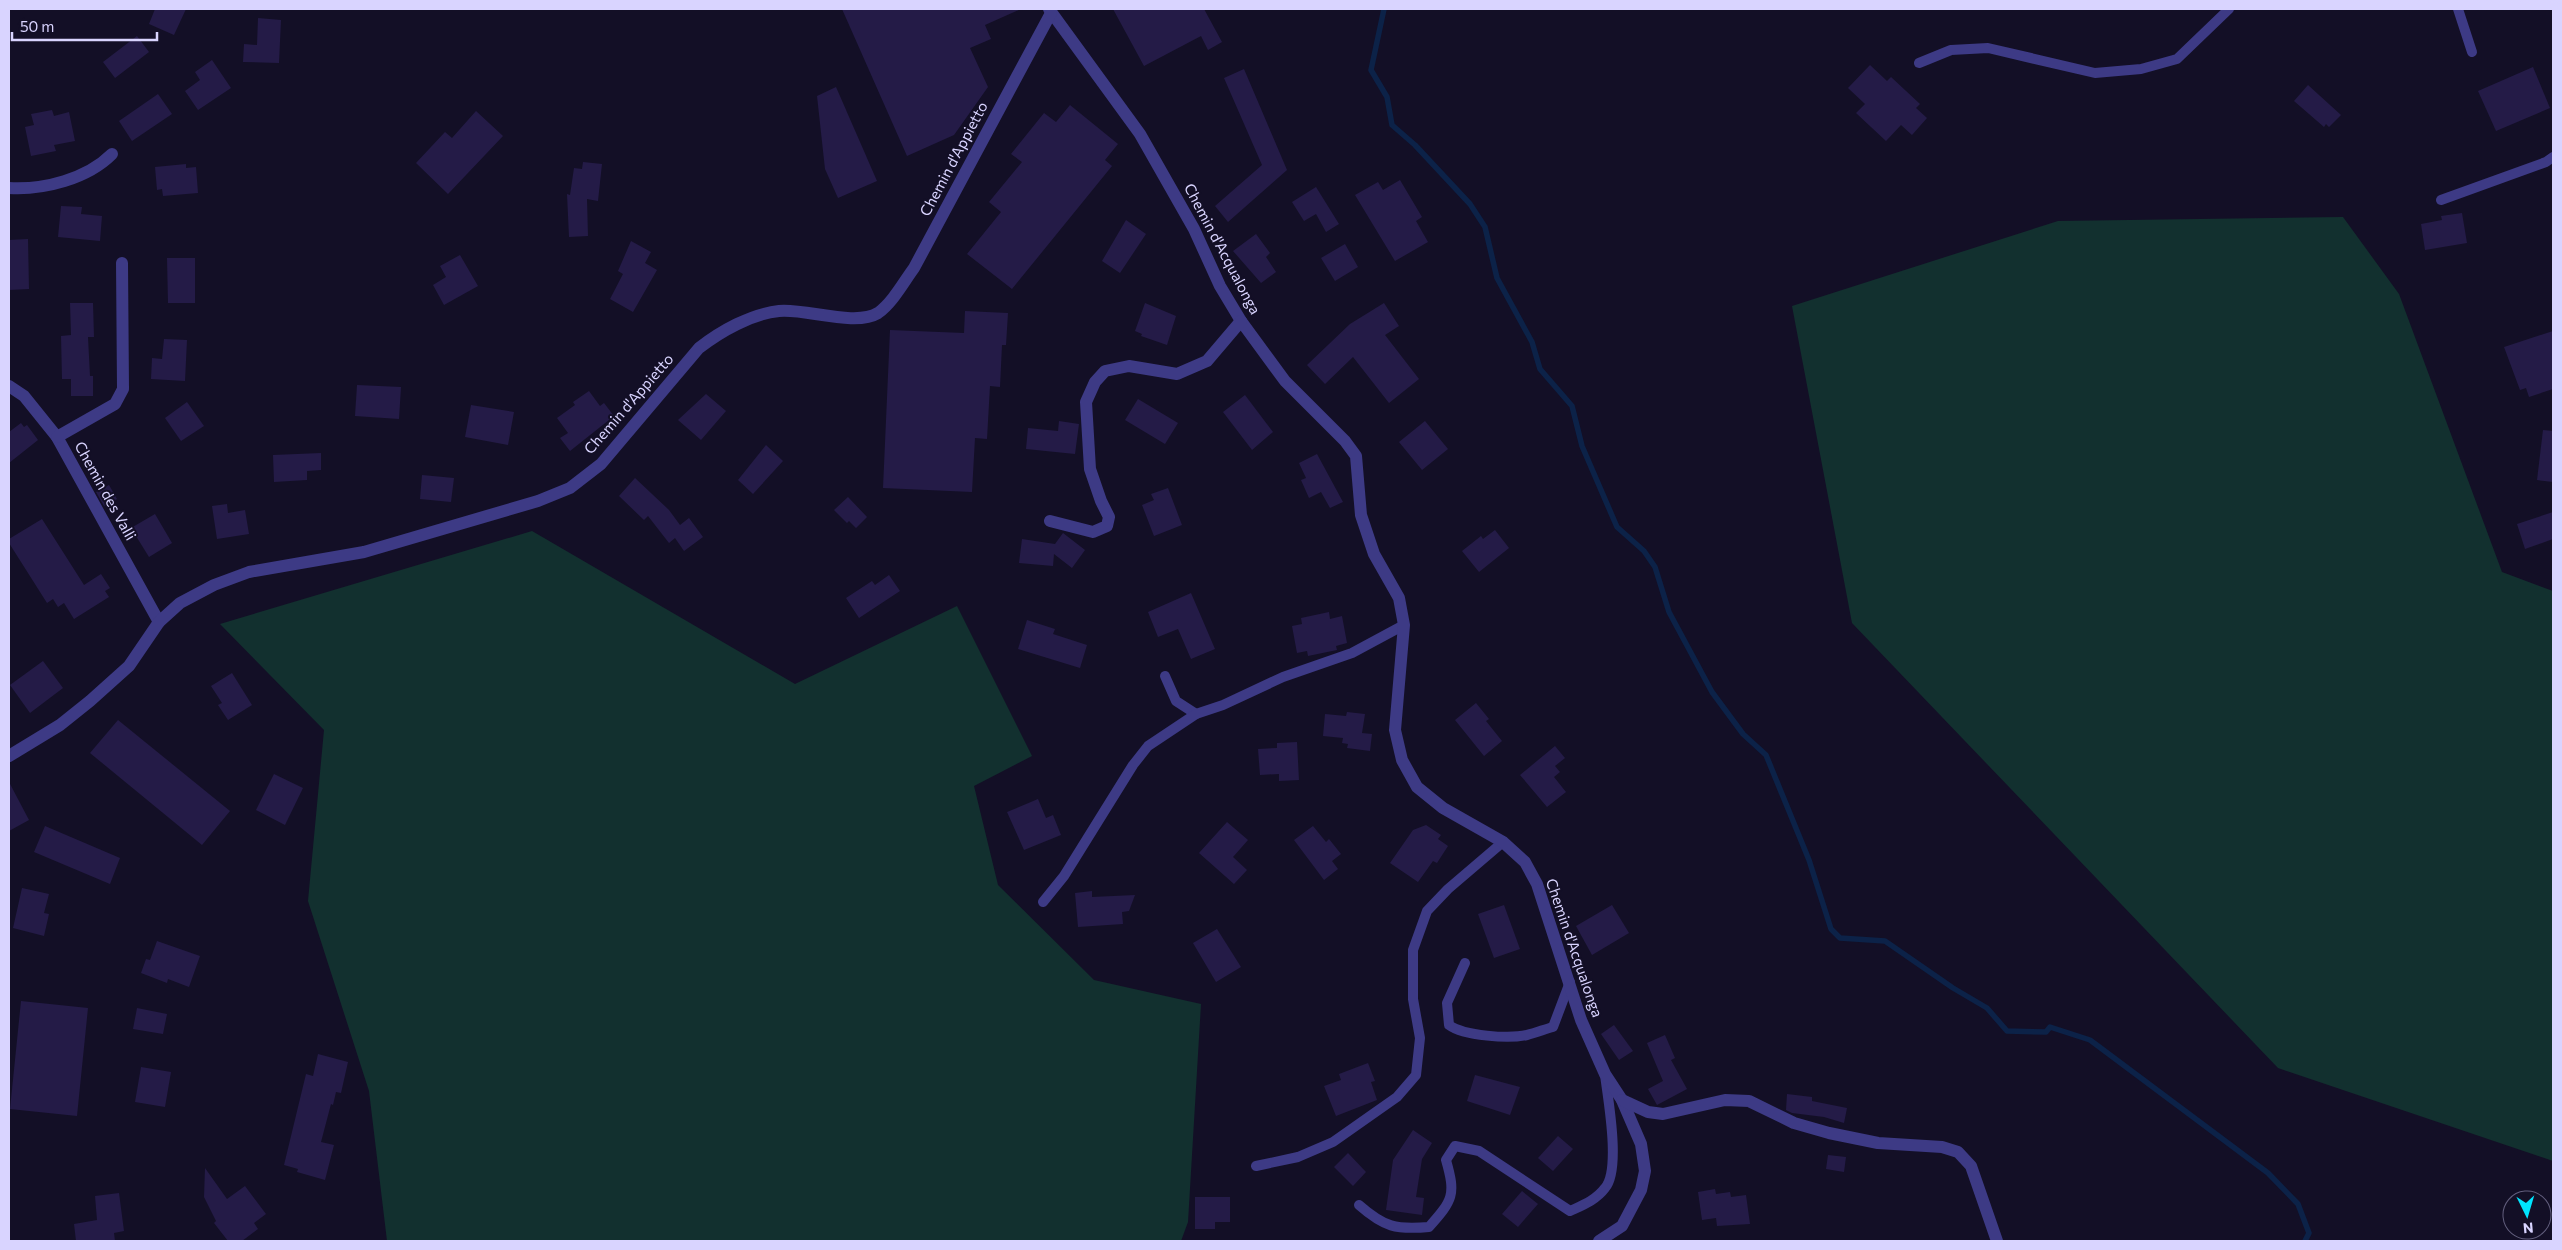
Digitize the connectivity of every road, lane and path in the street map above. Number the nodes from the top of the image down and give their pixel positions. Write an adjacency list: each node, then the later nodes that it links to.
1 (2229, 9): 5 (lane)
2 (2458, 9): 4 (lane)
3 (1050, 11): 11 (street, Chemin d'Acqualonga); 15 (street, Chemin d'Appietto)
4 (2472, 52)
5 (1919, 63)
6 (112, 154): 8 (street)
7 (2553, 157): 9 (lane)
8 (9, 188)
9 (2441, 200)
10 (122, 263): 13 (street)
11 (1241, 320): 14 (street); 16 (street, Chemin d'Acqualonga)
12 (9, 386): 13 (street, Chemin des Valli)
13 (57, 437): 15 (street, Chemin des Valli)
14 (1050, 521)
15 (159, 622): 19 (street, Chemin d'Appietto)
16 (1404, 624): 18 (lane); 20 (street, Chemin d'Acqualonga)
17 (1165, 676): 18 (lane)
18 (1196, 714): 21 (lane)
19 (9, 756)
20 (1504, 842): 23 (street, Chemin d'Acqualonga); 26 (lane)
21 (1043, 902)
22 (1465, 963): 23 (lane)
23 (1570, 982): 24 (street, Chemin d'Acqualonga)
24 (1605, 1074): 25 (street, Chemin d'Acqualonga); 27 (lane)
25 (1622, 1100): 28 (street, Chemin d'Acqualonga); 29 (street)
26 (1256, 1166)
27 (1358, 1205)
28 (1599, 1241)
29 (1997, 1241)

